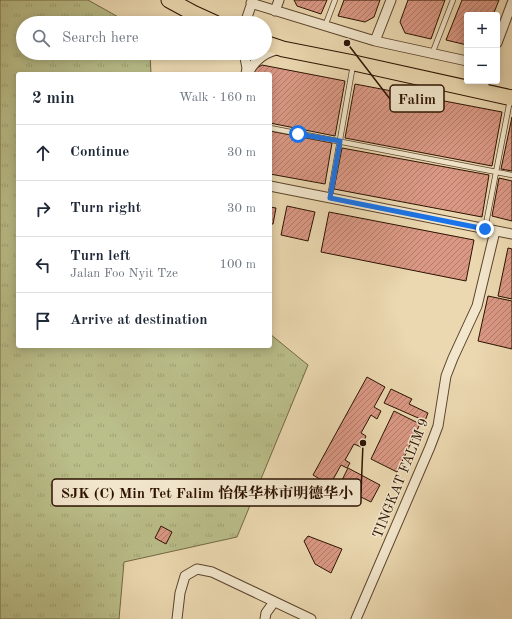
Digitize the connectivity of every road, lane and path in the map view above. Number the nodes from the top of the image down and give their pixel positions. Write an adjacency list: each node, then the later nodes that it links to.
1 (169, 0): 9 (main road)
2 (279, 0): 8 (street)
3 (335, 0): 11 (lane)
4 (391, 0): 13 (street)
5 (454, 0): 17 (lane)
6 (252, 2): 8 (street); 10 (street)
7 (512, 3): 12 (street)
8 (275, 11): 11 (street)
9 (200, 16)
10 (248, 16)
11 (325, 26): 13 (street)
12 (500, 35)
13 (375, 41): 17 (street)
14 (272, 45): 15 (main road)
15 (283, 49): 16 (street); 21 (main road)
16 (272, 51)
17 (432, 54): 20 (street)
18 (245, 60): 22 (street)
19 (257, 60): 23 (street)
20 (464, 61)
21 (354, 63): 24 (main road); 27 (lane)
22 (247, 72)
23 (248, 72)
24 (483, 86): 25 (main road)
25 (511, 98): 28 (lane)
26 (272, 128): 27 (lane)
27 (340, 141): 28 (lane); 31 (lane)
28 (496, 172): 29 (lane); 32 (lane)
29 (512, 175)
30 (272, 186): 31 (street)
31 (330, 198): 32 (street)
32 (490, 230): 33 (street); 38 (street, TINGKAT FALIM 9)
33 (512, 234)
34 (274, 602): 35 (street); 36 (street); 37 (street)
35 (177, 619)
36 (265, 619)
37 (311, 619)
38 (356, 619)

